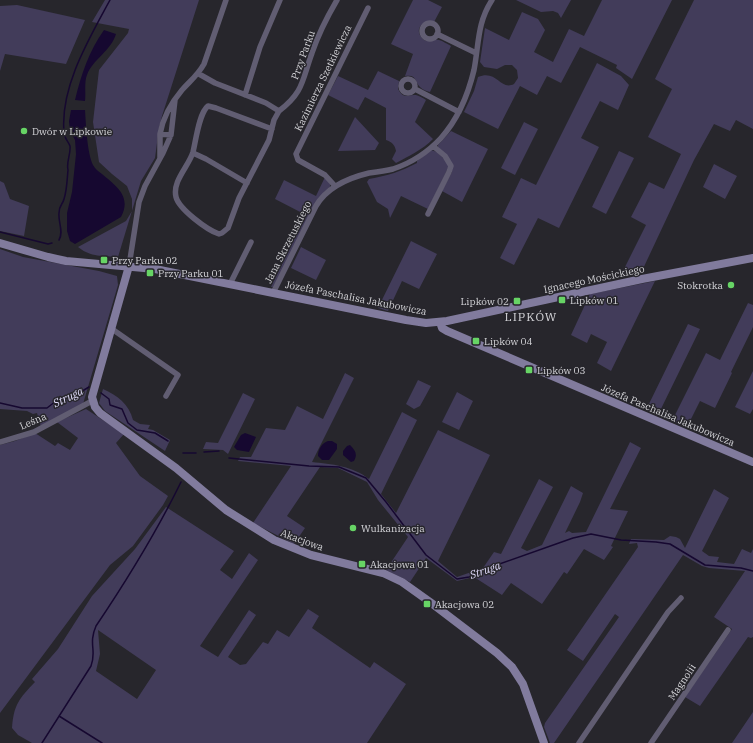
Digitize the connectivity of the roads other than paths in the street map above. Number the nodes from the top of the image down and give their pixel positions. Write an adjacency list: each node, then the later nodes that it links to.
1 (226, 0): 8 (street)
2 (280, 0): 10 (street)
3 (337, 0): 12 (street, Przy Parku)
4 (490, 0): 7 (street, Jana Skrzetuskiego)
5 (368, 8): 21 (street, Kazimierza Szetkiewicza)
6 (436, 34): 7 (street)
7 (476, 53): 13 (street, Jana Skrzetuskiego)
8 (199, 74): 10 (street); 11 (street)
9 (415, 89): 13 (street)
10 (245, 95): 12 (street)
11 (175, 100): 15 (street); 16 (street)
12 (279, 110): 14 (street)
13 (459, 112): 17 (street, Jana Skrzetuskiego)
14 (272, 129): 18 (street); 20 (street)
15 (160, 134): 16 (street); 19 (street)
16 (171, 135): 19 (street)
17 (433, 146): 21 (street, Jana Skrzetuskiego); 22 (street)
18 (193, 153): 20 (street); 20 (street)
19 (160, 159): 26 (street)
20 (247, 183)
21 (336, 186): 28 (street, Jana Skrzetuskiego)
22 (428, 214)
23 (251, 242): 27 (street)
24 (0, 243): 26 (street, Józefa Paschalisa Jakubowicza)
25 (753, 258): 29 (street, Ignacego Mościckiego)
26 (129, 266): 27 (street, Józefa Paschalisa Jakubowicza); 30 (street)
27 (230, 284): 28 (street, Józefa Paschalisa Jakubowicza)
28 (273, 293): 29 (street, Józefa Paschalisa Jakubowicza)
29 (440, 322): 34 (street, Józefa Paschalisa Jakubowicza)
30 (112, 328): 31 (street); 32 (street)
31 (166, 396)
32 (92, 402): 33 (street, Leśna); 37 (street, Akacjowa)
33 (0, 442)
34 (753, 462)
35 (680, 598): 38 (street)
36 (728, 630): 39 (street, Magnolii)
37 (544, 743)
38 (579, 743)
39 (652, 743)

